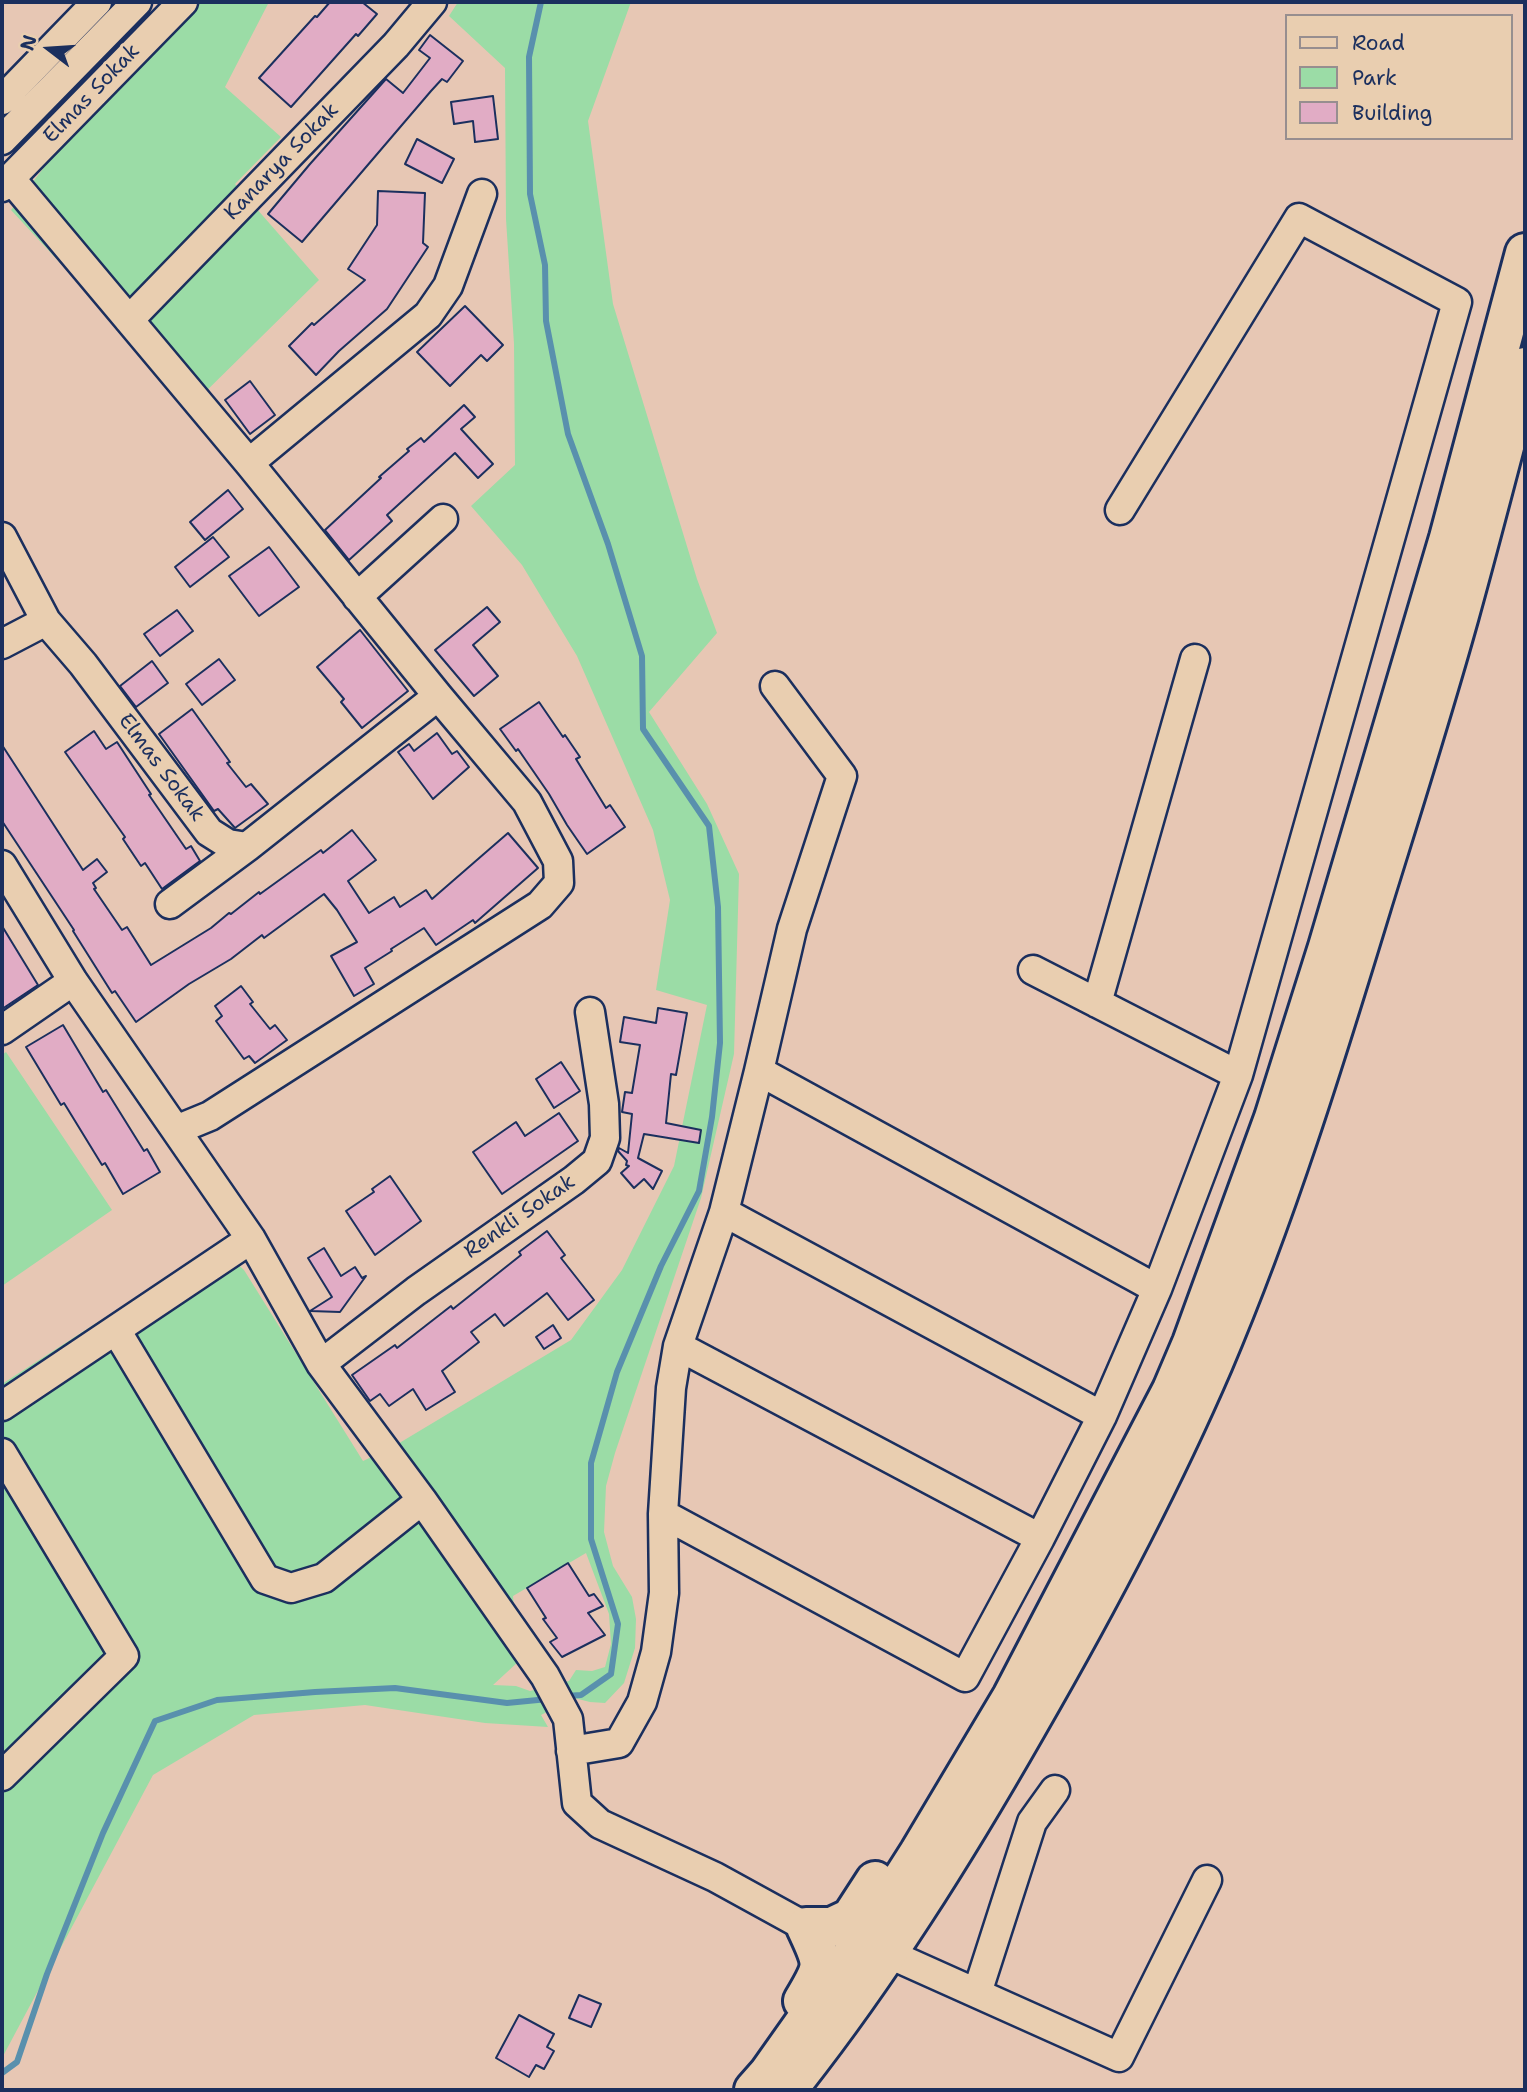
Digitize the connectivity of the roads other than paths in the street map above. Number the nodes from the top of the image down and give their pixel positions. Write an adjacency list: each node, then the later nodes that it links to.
1 (97, 2): 6 (street)
2 (137, 2): 5 (street)
3 (183, 2): 7 (street, Elmas Sokak)
4 (432, 2): 12 (street, Kanarya Sokak)
5 (51, 90): 7 (street); 8 (street)
6 (2, 100)
7 (75, 112): 9 (street, Elmas Sokak)
8 (2, 140)
9 (6, 183): 12 (street)
10 (482, 194): 14 (street)
11 (1525, 253): 41 (highway)
12 (129, 320): 14 (street)
13 (1525, 367): 53 (highway)
14 (249, 463): 18 (street)
15 (1120, 510): 33 (street)
16 (443, 519): 18 (street)
17 (2, 537): 19 (street, Elmas Sokak)
18 (357, 597): 23 (street)
19 (46, 621): 20 (street); 24 (street, Elmas Sokak)
20 (2, 644)
21 (1195, 659): 29 (street)
22 (775, 686): 32 (street)
23 (438, 696): 24 (street); 34 (street)
24 (247, 847): 26 (street)
25 (2, 865): 28 (street)
26 (170, 904)
27 (1033, 970): 29 (street)
28 (74, 981): 31 (street); 34 (street)
29 (1097, 1003): 33 (street)
30 (590, 1012): 40 (street, Renkli Sokak)
31 (2, 1030)
32 (759, 1071): 35 (street); 37 (street)
33 (1238, 1075): 37 (street)
34 (176, 1130): 36 (street)
35 (724, 1212): 39 (street); 43 (street)
36 (251, 1239): 38 (street); 40 (street)
37 (1157, 1289): 43 (street)
38 (116, 1330): 42 (street); 45 (street)
39 (678, 1346): 46 (street); 47 (street)
40 (321, 1364): 45 (street)
41 (1172, 1390): 52 (highway); 56 (highway)
42 (2, 1406)
43 (1102, 1416): 47 (street)
44 (2, 1453): 49 (street)
45 (422, 1500): 48 (street)
46 (663, 1514): 47 (street); 48 (street)
47 (1040, 1538)
48 (571, 1751): 52 (street)
49 (3, 1771)
50 (1055, 1790): 54 (street)
51 (1207, 1881): 54 (street)
52 (806, 1927): 55 (highway)
53 (887, 1953): 54 (street); 57 (highway)
54 (977, 1993)
55 (737, 2090)
56 (754, 2090)
57 (787, 2090)

